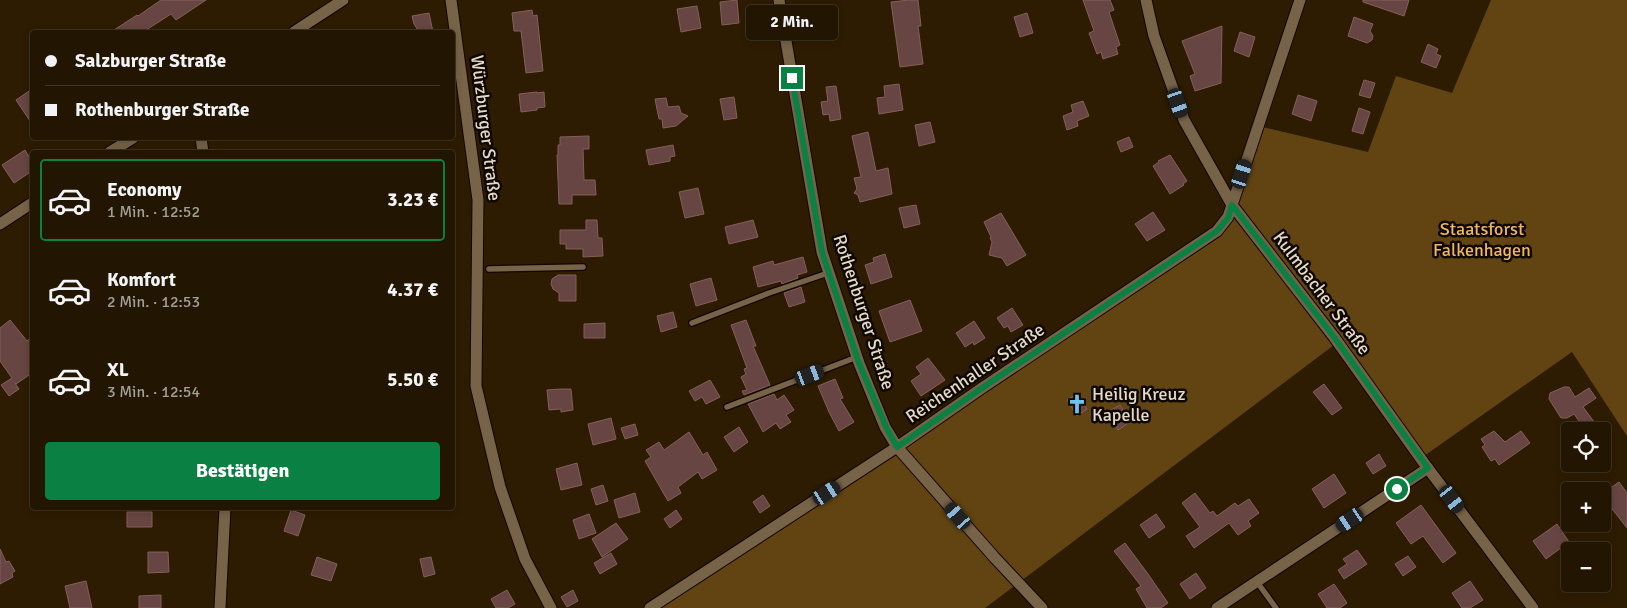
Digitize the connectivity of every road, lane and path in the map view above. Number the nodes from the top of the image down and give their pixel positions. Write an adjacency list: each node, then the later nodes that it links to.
1 (344, 0): 6 (street)
2 (451, 0): 23 (street, Würzburger Straße)
3 (779, 0): 14 (street, Rothenburger Straße)
4 (1146, 0): 10 (street, Kulmbacher Straße)
5 (1300, 0): 10 (street, Reichenhaller Straße)
6 (297, 30)
7 (131, 140): 8 (street)
8 (113, 150)
9 (30, 204): 11 (street)
10 (1232, 205): 18 (street, Reichenhaller Straße); 19 (street, Kulmbacher Straße)
11 (0, 224)
12 (583, 267): 13 (lane)
13 (489, 269)
14 (828, 273): 15 (lane); 16 (street, Rothenburger Straße)
15 (692, 323)
16 (857, 357): 17 (lane); 18 (street, Rothenburger Straße)
17 (727, 407)
18 (897, 447): 24 (street, Reichenhaller Straße); 25 (street, Rothenburger Straße)
19 (1428, 468): 21 (street); 28 (street, Kulmbacher Straße)
20 (225, 510): 22 (street)
21 (1257, 582): 26 (street); 27 (lane)
22 (220, 608)
23 (551, 608)
24 (650, 608)
25 (1042, 608)
26 (1217, 608)
27 (1276, 608)
28 (1533, 608)

